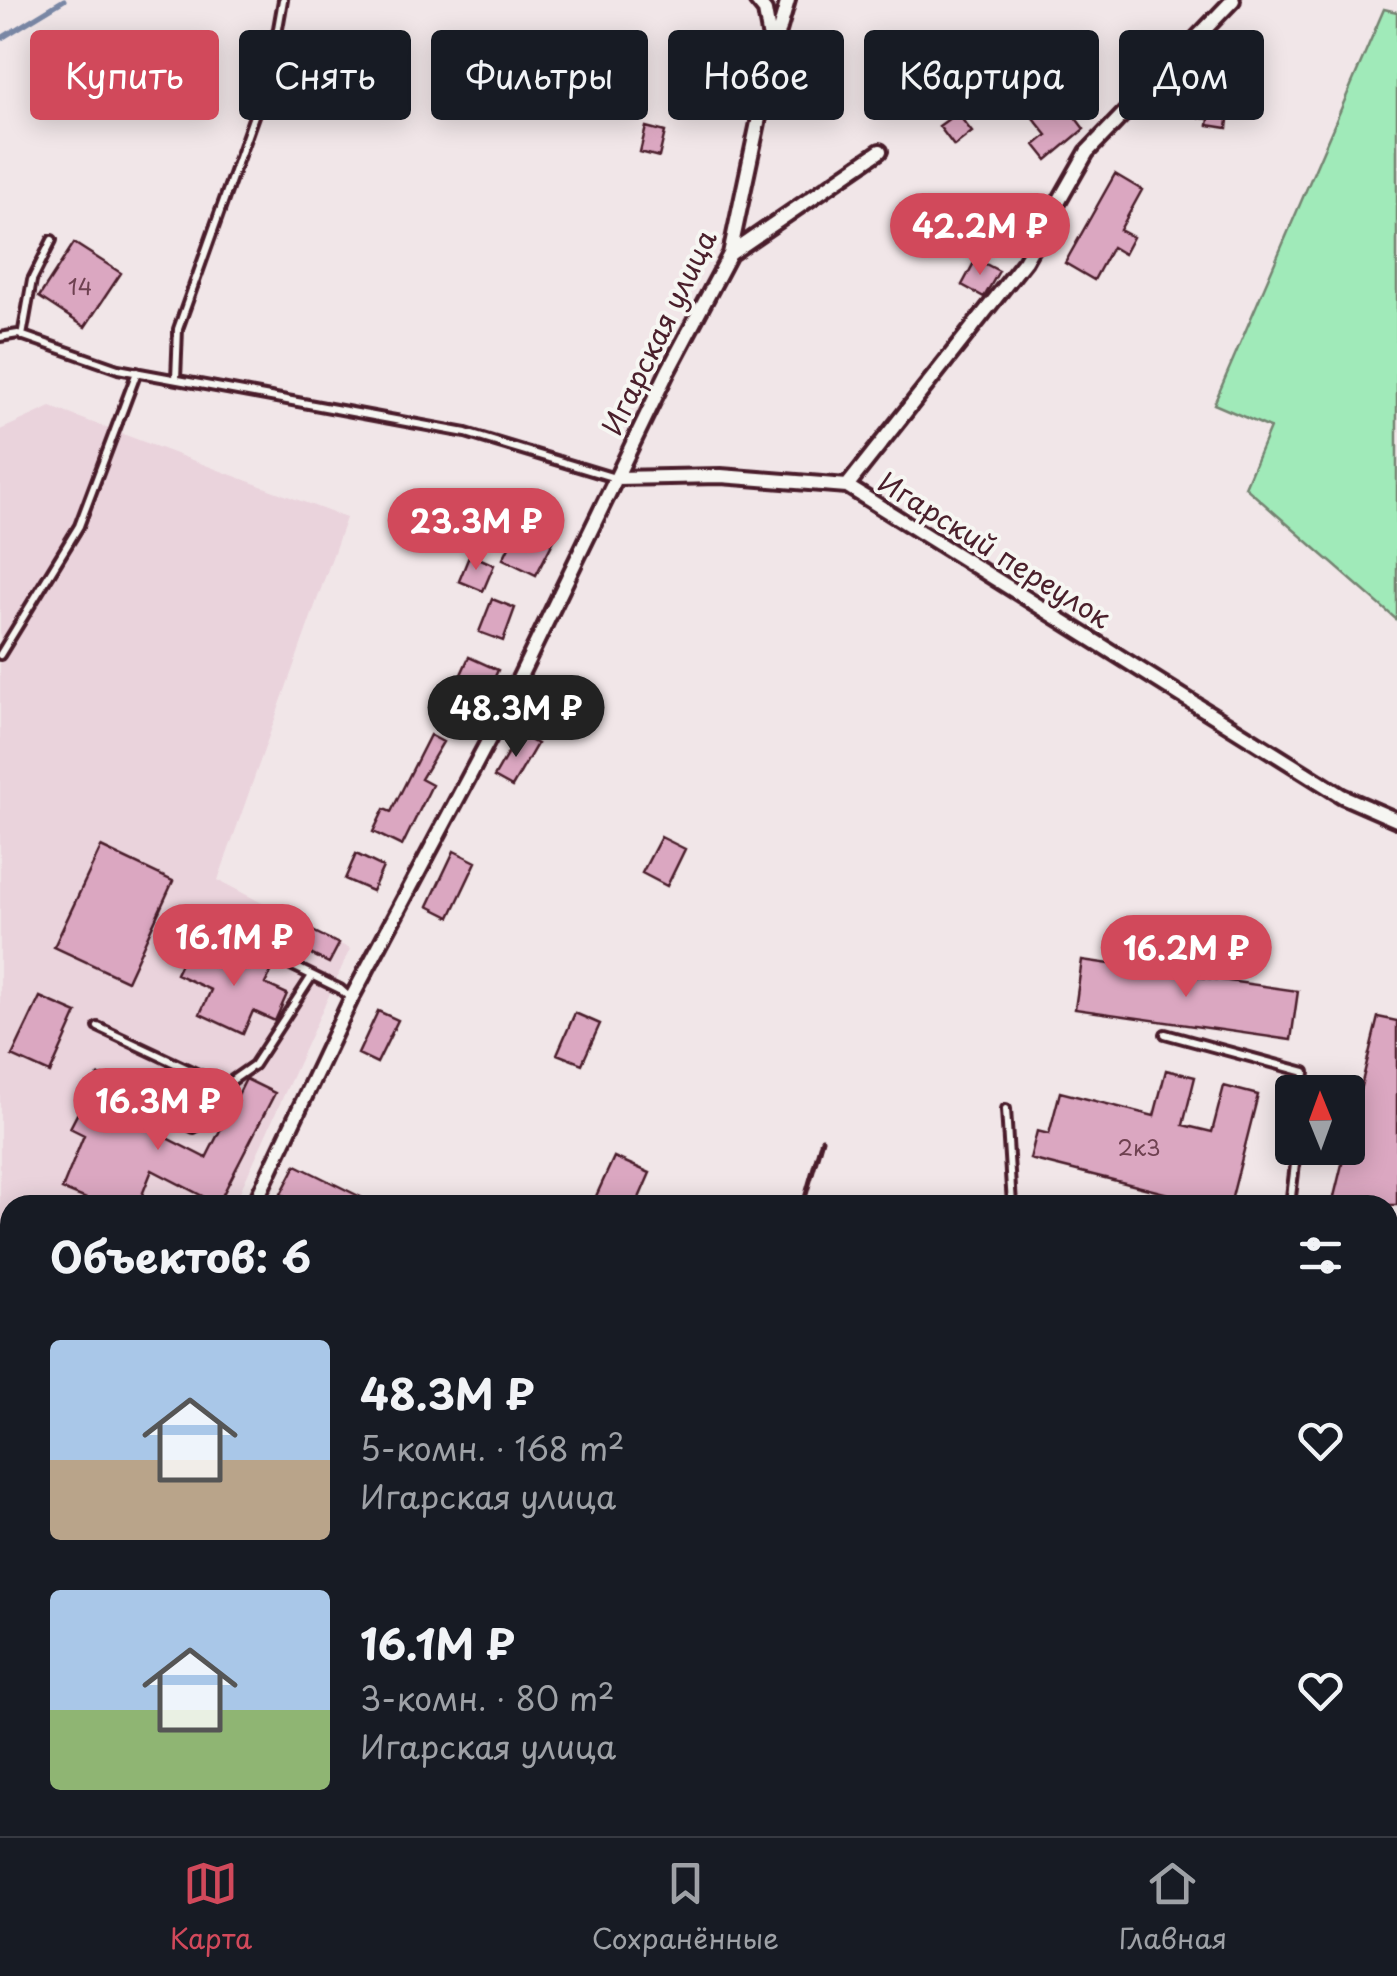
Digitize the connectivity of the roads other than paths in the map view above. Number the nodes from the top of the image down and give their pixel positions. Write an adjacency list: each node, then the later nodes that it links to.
1 (282, 0): 14 (lane)
2 (756, 0): 5 (street)
3 (788, 0): 6 (street, Игарская улица)
4 (1233, 0): 16 (street)
5 (769, 30)
6 (779, 30)
7 (759, 120): 10 (street, Игарская улица)
8 (880, 151): 10 (street)
9 (52, 240): 11 (lane)
10 (730, 254): 15 (street, Игарская улица)
11 (22, 336): 12 (lane, Игарский переулок); 13 (lane, Игарский переулок)
12 (0, 337)
13 (138, 372): 14 (lane, Игарский переулок); 17 (lane)
14 (176, 380): 15 (lane, Игарский переулок)
15 (616, 478): 16 (street, Игарский переулок); 21 (street, Игарская улица)
16 (847, 486): 18 (street, Игарский переулок)
17 (0, 655)
18 (1397, 820)
19 (184, 920): 20 (lane)
20 (312, 976): 21 (lane); 26 (lane)
21 (351, 999): 29 (street, Игарская улица)
22 (98, 1027): 26 (lane)
23 (1165, 1034): 24 (lane)
24 (1305, 1075)
25 (101, 1081): 26 (lane)
26 (224, 1086)
27 (1006, 1109): 30 (lane)
28 (1295, 1165): 31 (lane)
29 (259, 1195)
30 (1011, 1195)
31 (1291, 1195)

